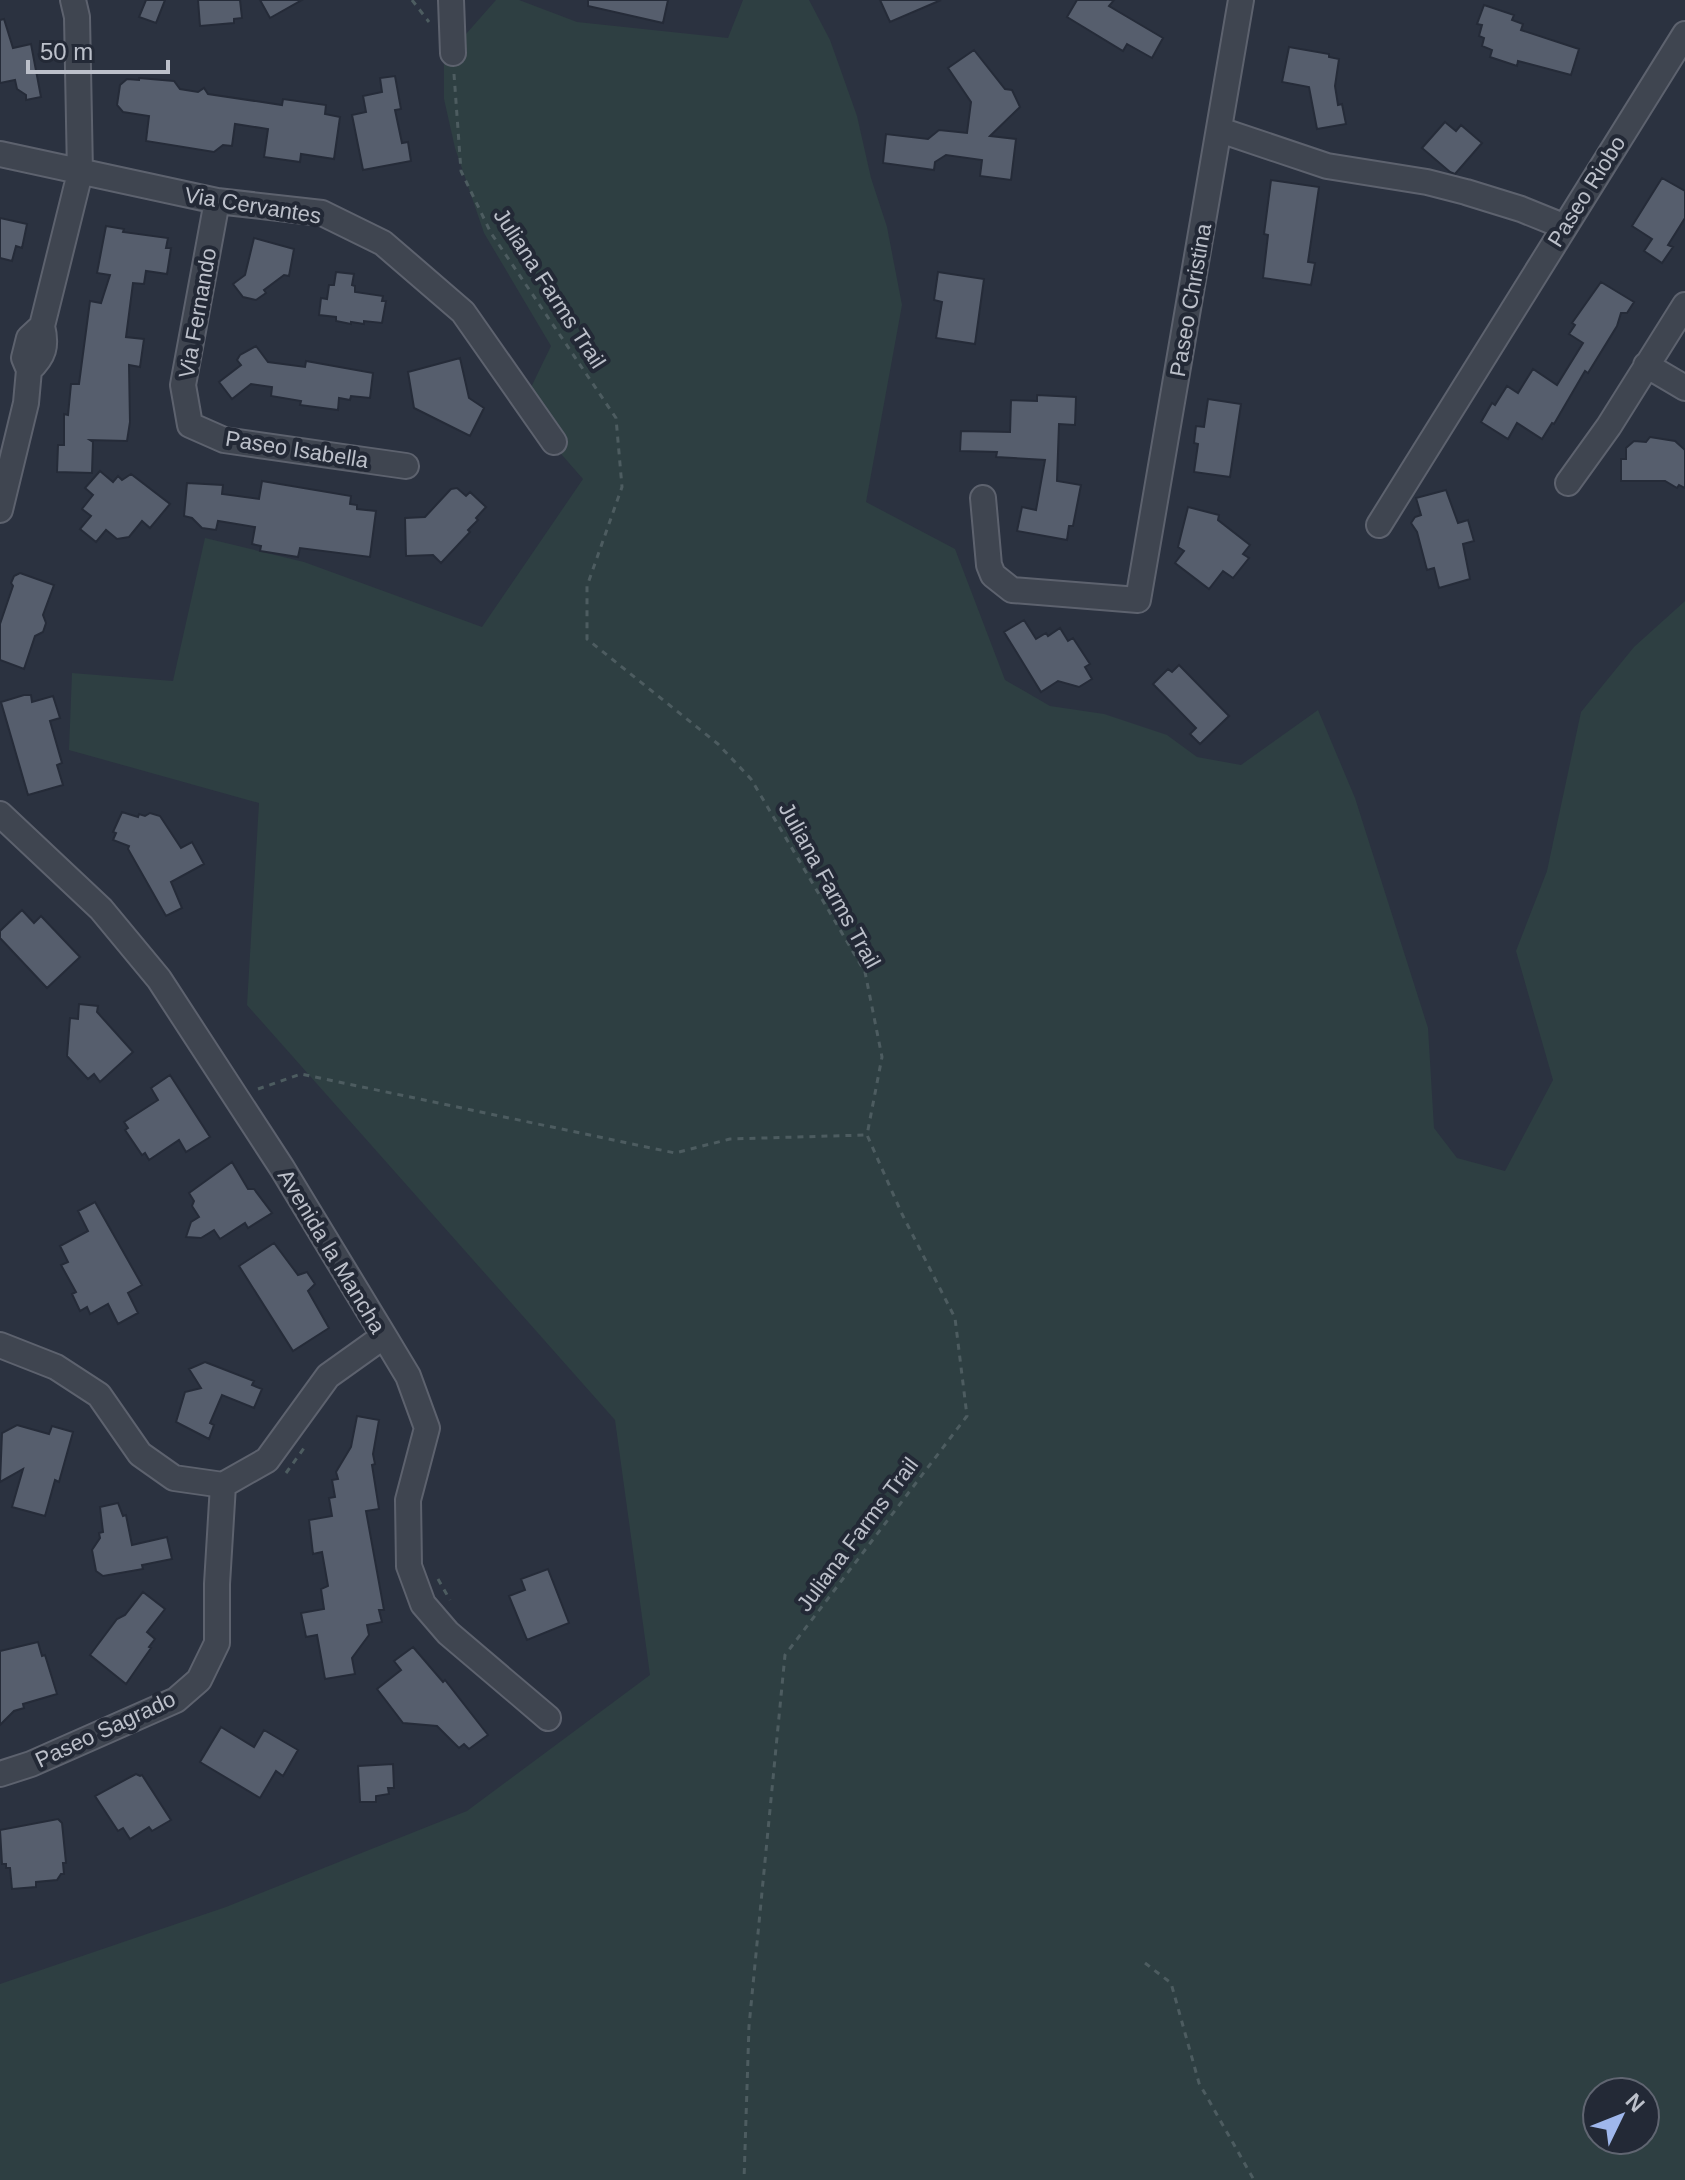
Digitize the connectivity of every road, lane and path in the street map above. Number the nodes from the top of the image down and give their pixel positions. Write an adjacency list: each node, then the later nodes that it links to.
1 (73, 0): 9 (street)
2 (412, 0): 6 (path)
3 (451, 0): 6 (street)
4 (1241, 0): 7 (street, Paseo Christina)
5 (1685, 34): 11 (street, Paseo Riobo)
6 (453, 53): 31 (path, Juliana Farms Trail)
7 (1220, 130): 11 (street); 19 (street, Paseo Christina)
8 (0, 154): 9 (street, Via Cervantes)
9 (80, 173): 10 (street, Via Cervantes); 20 (street)
10 (217, 201): 15 (street, Via Fernando); 16 (street, Via Cervantes)
11 (1563, 226): 21 (street, Paseo Riobo)
12 (1685, 305): 13 (street)
13 (1646, 365): 14 (street); 18 (street)
14 (1685, 388)
15 (190, 425): 17 (street, Paseo Isabella)
16 (554, 442)
17 (406, 466)
18 (1568, 483)
19 (983, 498)
20 (0, 510)
21 (1379, 525)
22 (0, 814): 23 (street, Avenida la Mancha)
23 (384, 1336): 25 (street); 28 (street, Avenida la Mancha)
24 (0, 1345): 25 (street)
25 (223, 1485): 29 (street, Paseo Sagrado)
26 (433, 1570): 27 (path)
27 (455, 1610)
28 (548, 1718)
29 (0, 1774)
30 (1145, 1963): 32 (path)
31 (744, 2180)
32 (1254, 2180)

